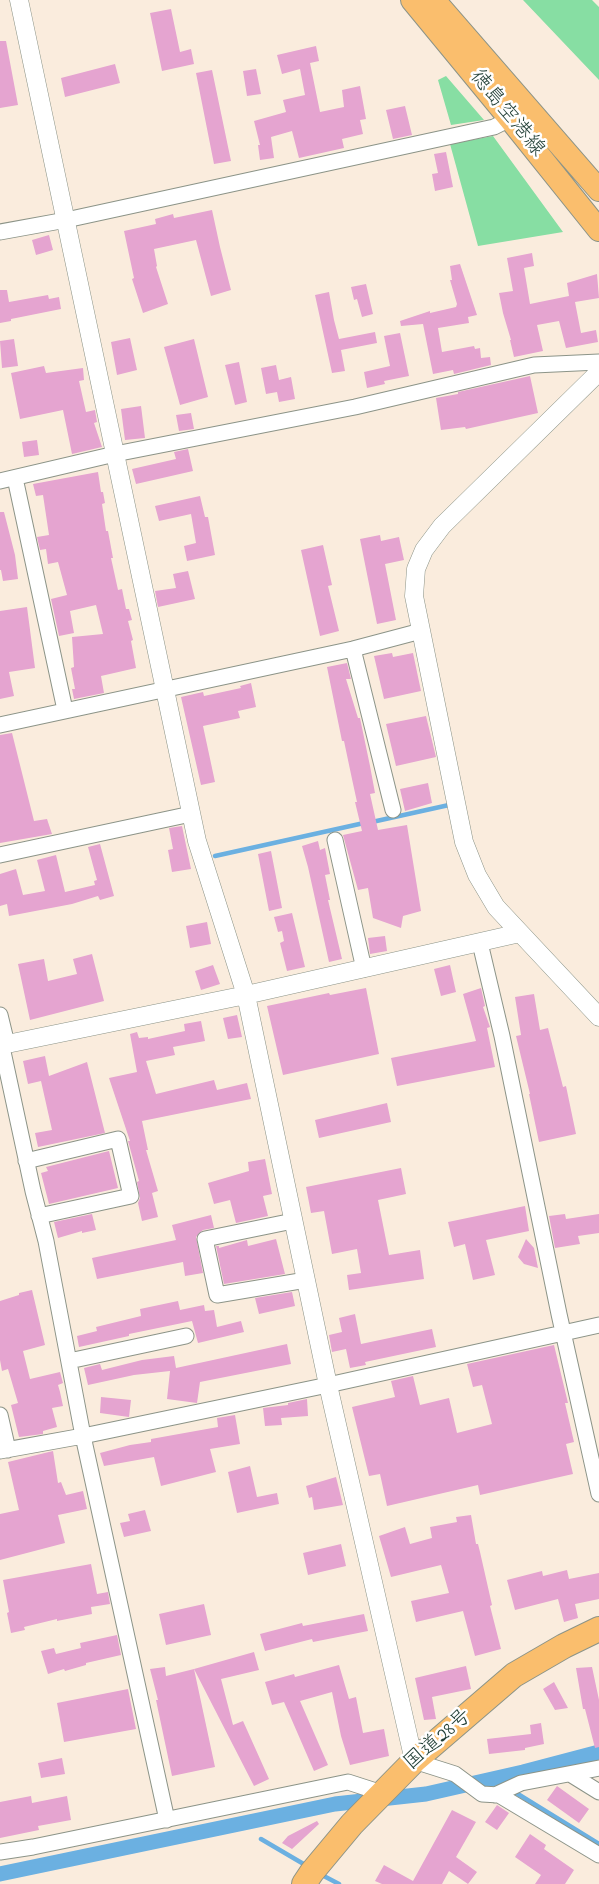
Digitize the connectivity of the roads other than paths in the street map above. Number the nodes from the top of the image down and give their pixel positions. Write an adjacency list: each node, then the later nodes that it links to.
1 (19, 0): 6 (street)
2 (412, 0): 4 (main road, 徳島空港線)
3 (434, 0): 5 (main road, 徳島空港線)
4 (510, 119): 6 (street); 7 (main road, 徳島空港線)
5 (599, 190)
6 (66, 220): 8 (street); 11 (street)
7 (599, 230)
8 (0, 232)
9 (599, 362): 11 (street)
10 (599, 372): 14 (street)
11 (115, 454): 12 (street); 16 (street)
12 (15, 478): 13 (street); 17 (street)
13 (0, 482)
14 (421, 631): 15 (street); 23 (street)
15 (353, 648): 16 (street); 19 (street)
16 (165, 689): 17 (street); 20 (street)
17 (65, 710): 18 (street)
18 (0, 724)
19 (393, 810)
20 (191, 814): 22 (street); 26 (street)
21 (334, 840): 25 (street)
22 (0, 855)
23 (520, 934): 24 (street); 28 (street)
24 (480, 943): 25 (street); 35 (street)
25 (364, 969): 26 (street)
26 (246, 996): 29 (street); 32 (street)
27 (0, 1015): 29 (street)
28 (599, 1017)
29 (3, 1046): 30 (street)
30 (26, 1161): 31 (street); 31 (street)
31 (40, 1216): 37 (street)
32 (293, 1221): 33 (street); 33 (street)
33 (306, 1280): 38 (street)
34 (599, 1325): 35 (street)
35 (564, 1332): 38 (street); 42 (street)
36 (186, 1336): 37 (street)
37 (69, 1361): 40 (street)
38 (328, 1385): 40 (street); 44 (street)
39 (0, 1415): 41 (street)
40 (83, 1436): 41 (street); 50 (street)
41 (4, 1451)
42 (599, 1494)
43 (599, 1629): 44 (highway, 国道28号)
44 (414, 1761): 48 (highway, 国道28号); 49 (street)
45 (599, 1768): 46 (street)
46 (570, 1774): 47 (street); 49 (street)
47 (599, 1792)
48 (382, 1793): 50 (street); 53 (highway, 国道28号)
49 (495, 1795): 52 (street)
50 (167, 1820): 51 (street)
51 (0, 1852)
52 (599, 1855)
53 (304, 1884)

